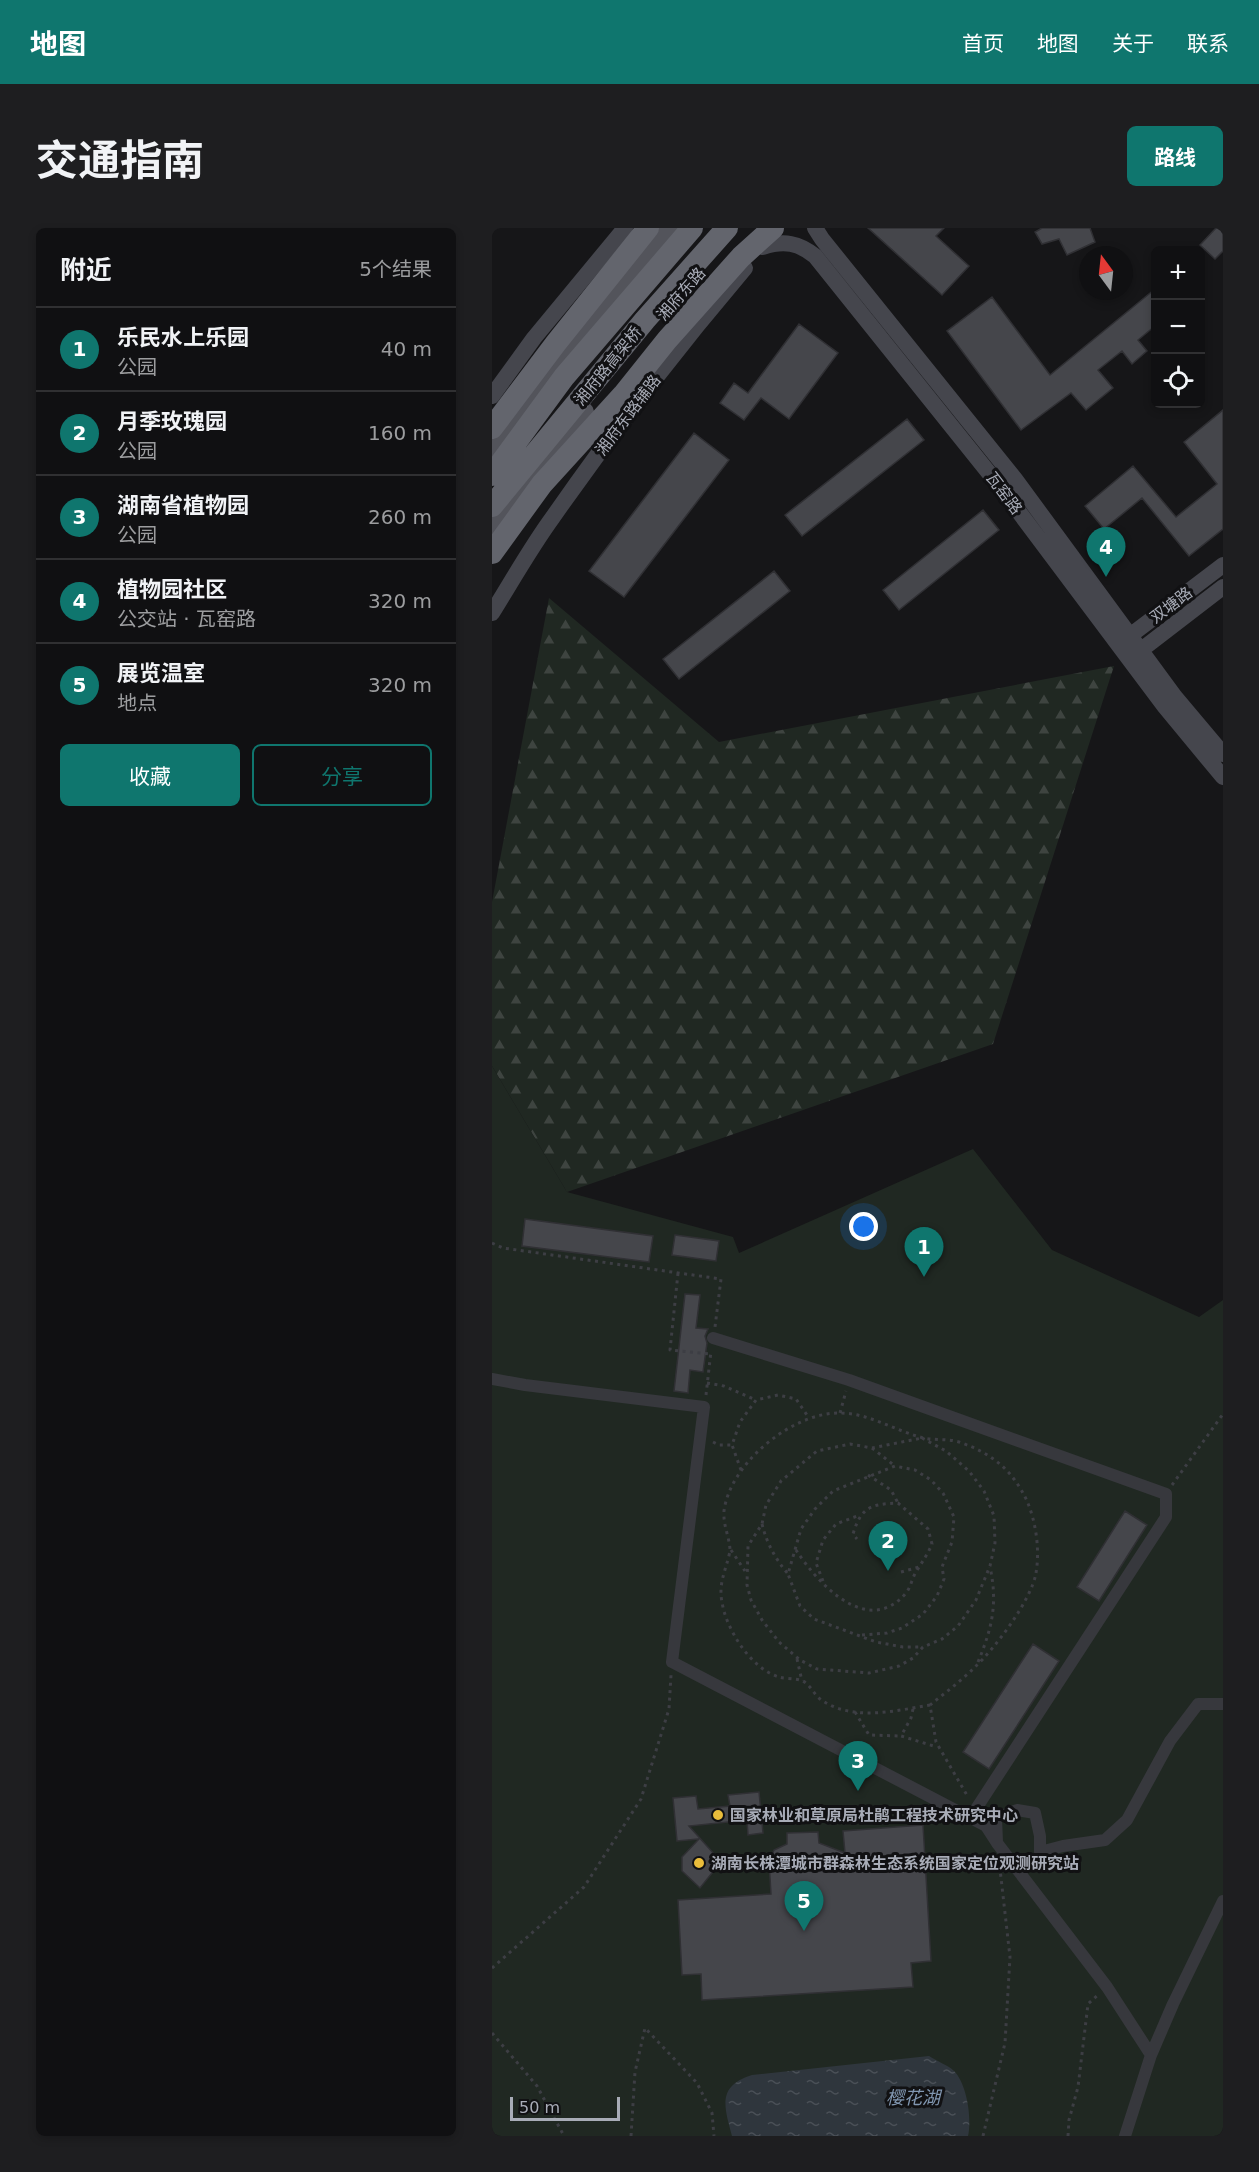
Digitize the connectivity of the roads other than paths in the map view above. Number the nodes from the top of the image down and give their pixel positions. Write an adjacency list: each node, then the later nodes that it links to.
1 (650, 228): 9 (highway)
2 (671, 228): 12 (main road)
3 (692, 228): 13 (highway, 湘府路高架桥)
4 (727, 228): 14 (highway, 湘府路高架桥)
5 (739, 228): 15 (main road, 湘府东路)
6 (780, 228): 8 (main road, 湘府东路辅路)
7 (816, 228): 20 (main road, 瓦窑路)
8 (768, 234): 16 (highway); 19 (main road, 湘府东路辅路); 20 (main road, 瓦窑路)
9 (629, 238): 10 (main road); 11 (highway)
10 (492, 396)
11 (492, 428)
12 (492, 448)
13 (492, 475)
14 (492, 506)
15 (492, 531)
16 (492, 553)
17 (1223, 565): 20 (main road, 双塘路)
18 (1223, 587): 21 (main road, 双塘路)
19 (492, 613)
20 (1124, 640): 21 (main road, 瓦窑路)
21 (1135, 654): 22 (main road, 瓦窑路); 23 (main road, 瓦窑路)
22 (1223, 754)
23 (1223, 777)
24 (713, 1338): 27 (street)
25 (492, 1379): 27 (street)
26 (1223, 1704): 28 (street)
27 (986, 1826): 28 (street)
28 (997, 1843): 30 (street)
29 (1223, 1901): 30 (street)
30 (1151, 2055): 31 (street)
31 (1125, 2136)

